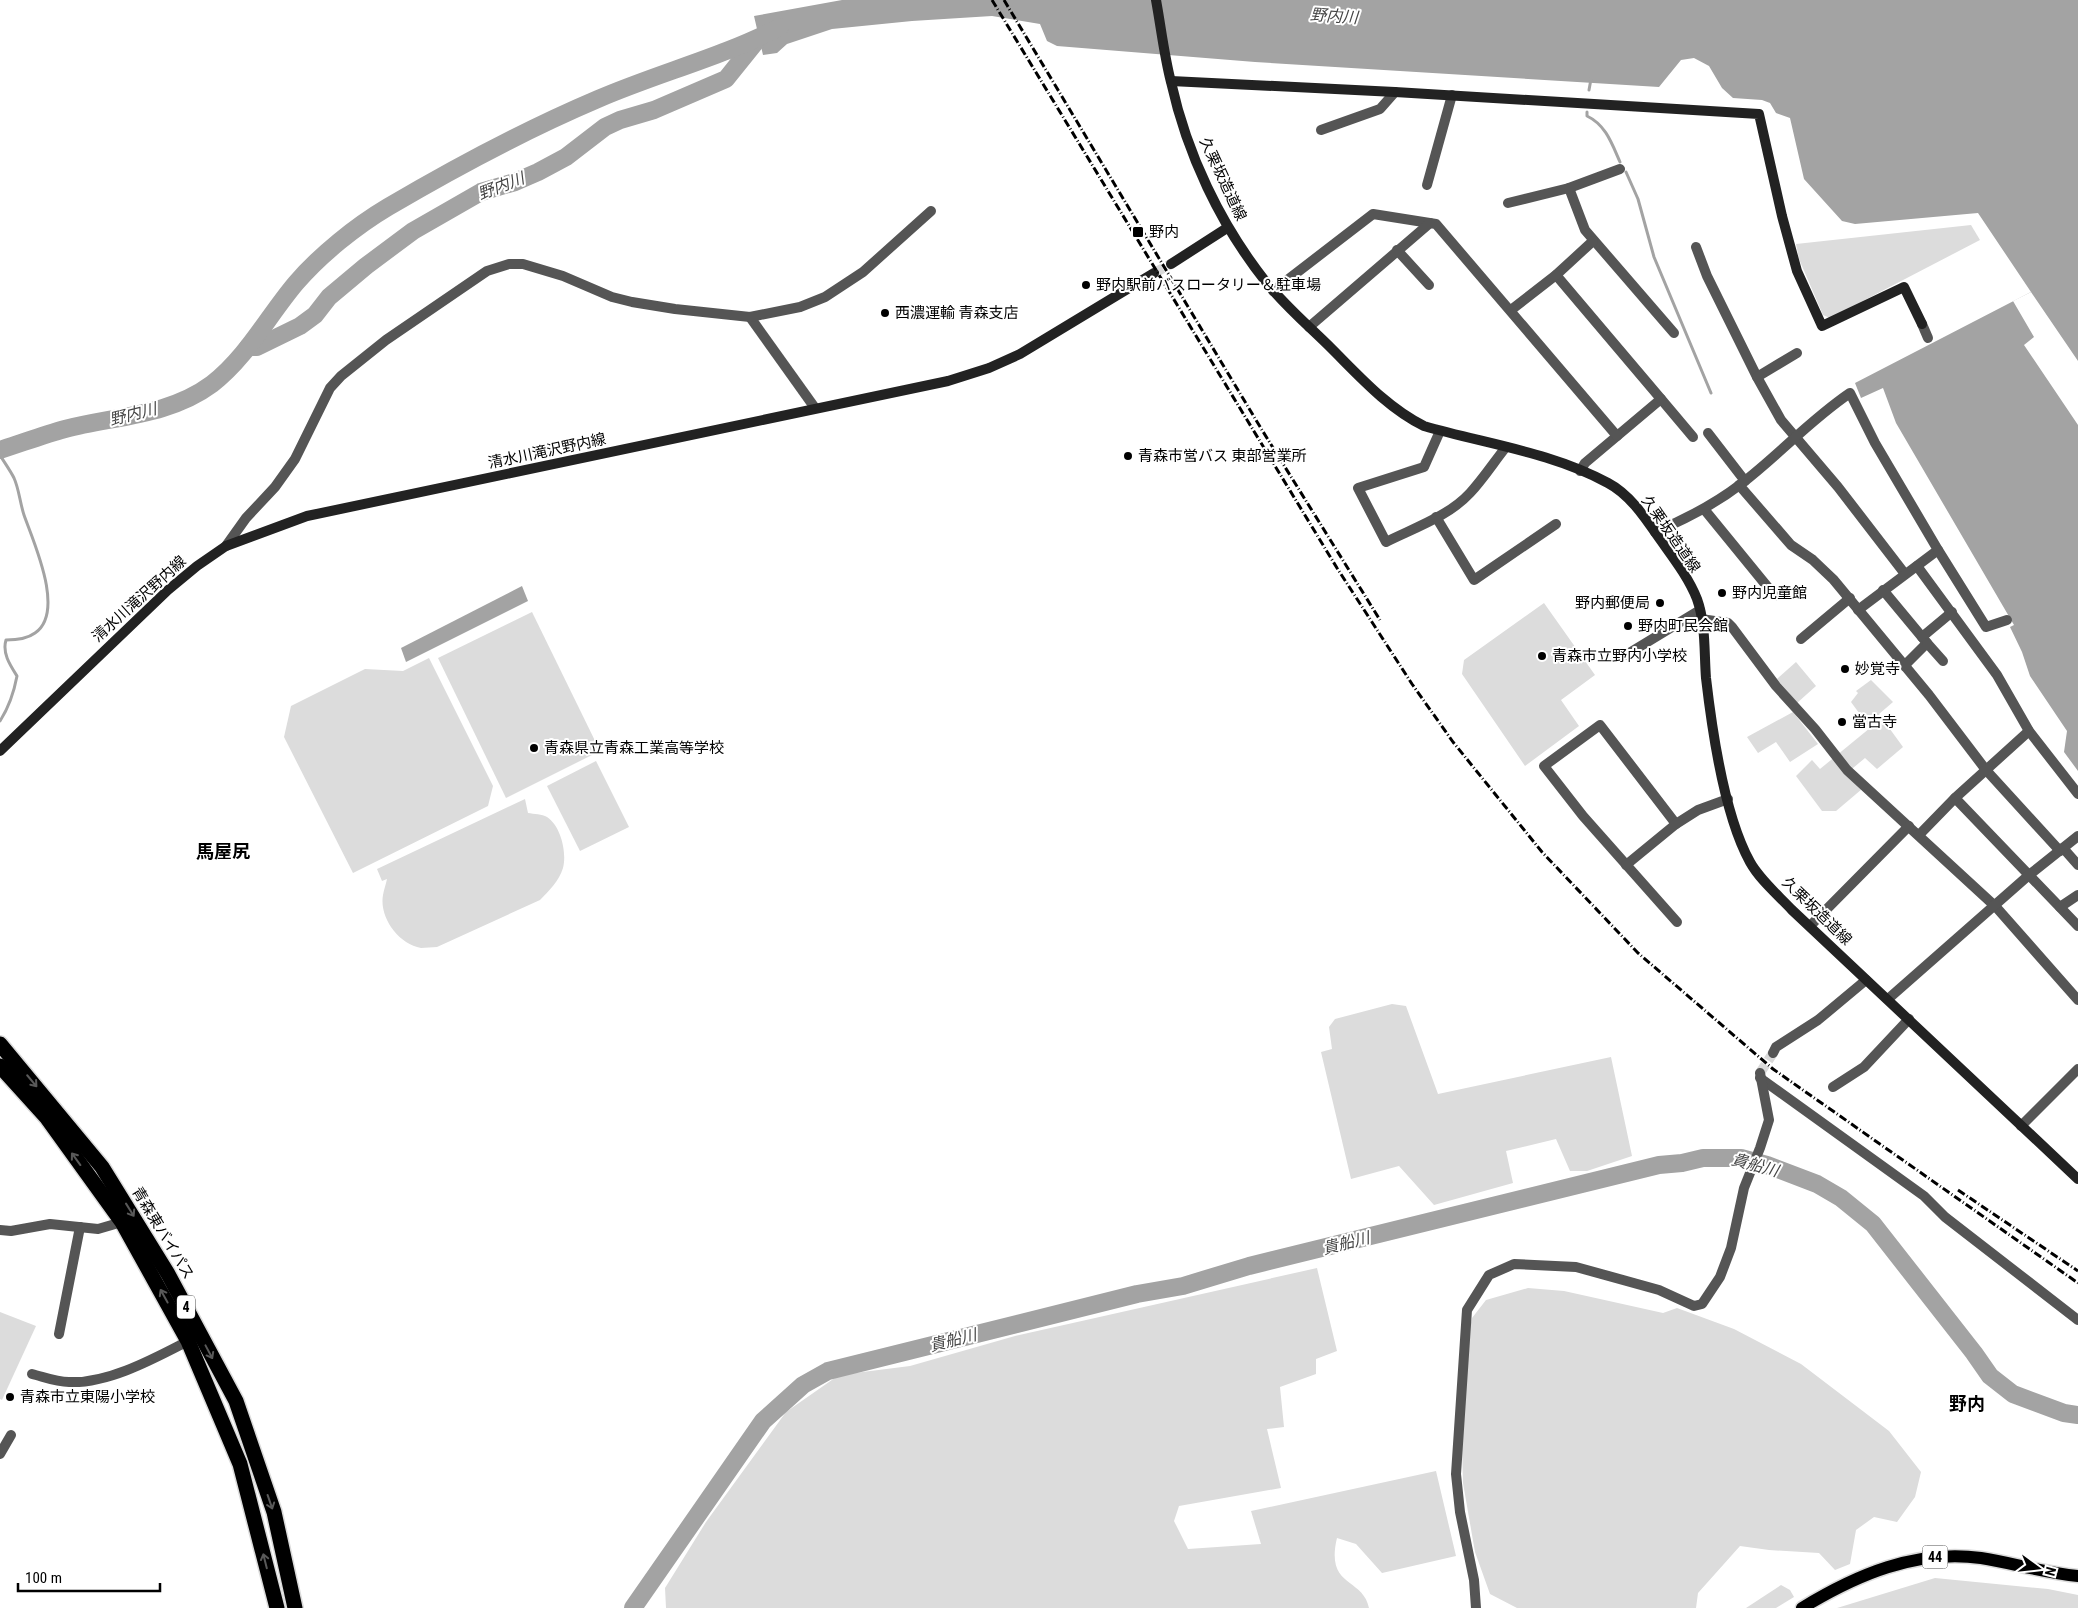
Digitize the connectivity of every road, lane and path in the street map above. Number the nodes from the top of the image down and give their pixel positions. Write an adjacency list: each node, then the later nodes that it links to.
1 (1156, 0): 2 (main road, 久栗坂造道線)
2 (1170, 81): 3 (main road); 12 (main road, 久栗坂造道線)
3 (1395, 92): 4 (main road); 5 (street)
4 (1452, 95): 7 (street); 23 (main road)
5 (1321, 130)
6 (1620, 169): 8 (street)
7 (1427, 184)
8 (1569, 188): 9 (street); 13 (street)
9 (1508, 203)
10 (931, 211): 22 (street)
11 (1430, 223): 15 (street); 20 (street); 21 (street)
12 (1227, 228): 16 (main road); 20 (main road, 久栗坂造道線)
13 (1593, 241): 18 (street); 25 (street)
14 (1696, 247): 28 (street)
15 (1397, 250): 19 (street); 24 (street)
16 (1171, 264)
17 (1154, 273): 30 (main road, 清水川滝沢野内線)
18 (1556, 275): 21 (street); 29 (street)
19 (1429, 285)
20 (1274, 291): 24 (main road, 久栗坂造道線)
21 (1511, 310): 33 (street)
22 (750, 317): 30 (street); 43 (street)
23 (1922, 324): 26 (street)
24 (1309, 327): 31 (main road, 久栗坂造道線)
25 (1674, 333)
26 (1928, 338)
27 (1797, 353): 28 (street)
28 (1757, 377): 34 (street)
29 (1661, 399): 33 (street); 35 (street)
30 (815, 408): 43 (main road, 清水川滝沢野内線)
31 (1440, 431): 36 (main road, 久栗坂造道線); 40 (street)
32 (1708, 433): 38 (street)
33 (1617, 436): 37 (street)
34 (1794, 436): 38 (street); 44 (street); 46 (street)
35 (1693, 438)
36 (1506, 447): 37 (main road, 久栗坂造道線); 40 (street)
37 (1580, 471): 42 (main road, 久栗坂造道線)
38 (1742, 483): 39 (street); 49 (street)
39 (1704, 509): 42 (street); 48 (street)
40 (1436, 517): 41 (street)
41 (1556, 524)
42 (1655, 532): 52 (main road, 久栗坂造道線)
43 (226, 546): 60 (main road, 清水川滝沢野内線)
44 (1938, 550): 45 (street); 53 (street)
45 (1917, 566): 46 (street); 51 (street)
46 (1904, 574): 47 (street)
47 (1883, 590): 50 (street); 55 (street)
48 (1775, 596)
49 (1850, 598): 50 (street); 54 (street)
50 (1858, 610): 58 (street)
51 (1952, 612): 55 (street); 59 (street)
52 (1700, 614): 56 (street); 64 (main road, 久栗坂造道線); 66 (street)
53 (2006, 620)
54 (1801, 639)
55 (1925, 640): 57 (street); 58 (street)
56 (1626, 655)
57 (1943, 661)
58 (1904, 666): 61 (street)
59 (2029, 731): 61 (street); 62 (street)
60 (0, 751)
61 (1986, 770): 63 (street); 69 (street)
62 (2078, 794)
63 (1955, 798): 67 (street); 72 (street)
64 (1728, 799): 65 (street); 77 (main road, 久栗坂造道線)
65 (1676, 824): 70 (street); 70 (street)
66 (1910, 826): 67 (street); 77 (street)
67 (1919, 835): 74 (street)
68 (2078, 836): 69 (street)
69 (2062, 849): 71 (street); 72 (street)
70 (1626, 865): 76 (street)
71 (2078, 865)
72 (2029, 876): 74 (street); 75 (street)
73 (2078, 895): 75 (street)
74 (1996, 907): 80 (street); 81 (street)
75 (2060, 907): 78 (street)
76 (1677, 922)
77 (1810, 926): 79 (main road, 久栗坂造道線)
78 (2078, 926)
79 (1866, 980): 80 (main road, 久栗坂造道線); 84 (street)
80 (1888, 1000): 82 (main road, 久栗坂造道線)
81 (2078, 1000)
82 (1909, 1020): 87 (street); 88 (main road, 久栗坂造道線)
83 (0, 1044): 101 (highway, 青森東バイパス / 4, one-way to 101)
84 (1773, 1053)
85 (0, 1066): 90 (highway, 青森東バイパス / 4, one-way to 85)
86 (2078, 1069): 88 (street)
87 (1833, 1087)
88 (2021, 1126): 89 (main road, 久栗坂造道線)
89 (2078, 1179)
90 (122, 1222): 91 (street); 95 (highway, 青森東バイパス / 4, one-way to 90)
91 (80, 1226): 92 (street); 94 (street)
92 (0, 1230)
93 (2078, 1320): 102 (street)
94 (59, 1334)
95 (188, 1341): 96 (street); 100 (highway, 青森東バイパス / 4, one-way to 95)
96 (32, 1374)
97 (11, 1435): 98 (street)
98 (0, 1454)
99 (2078, 1576): 103 (main road, 44)
100 (277, 1608)
101 (295, 1608)
102 (1476, 1608)
103 (1802, 1608)

